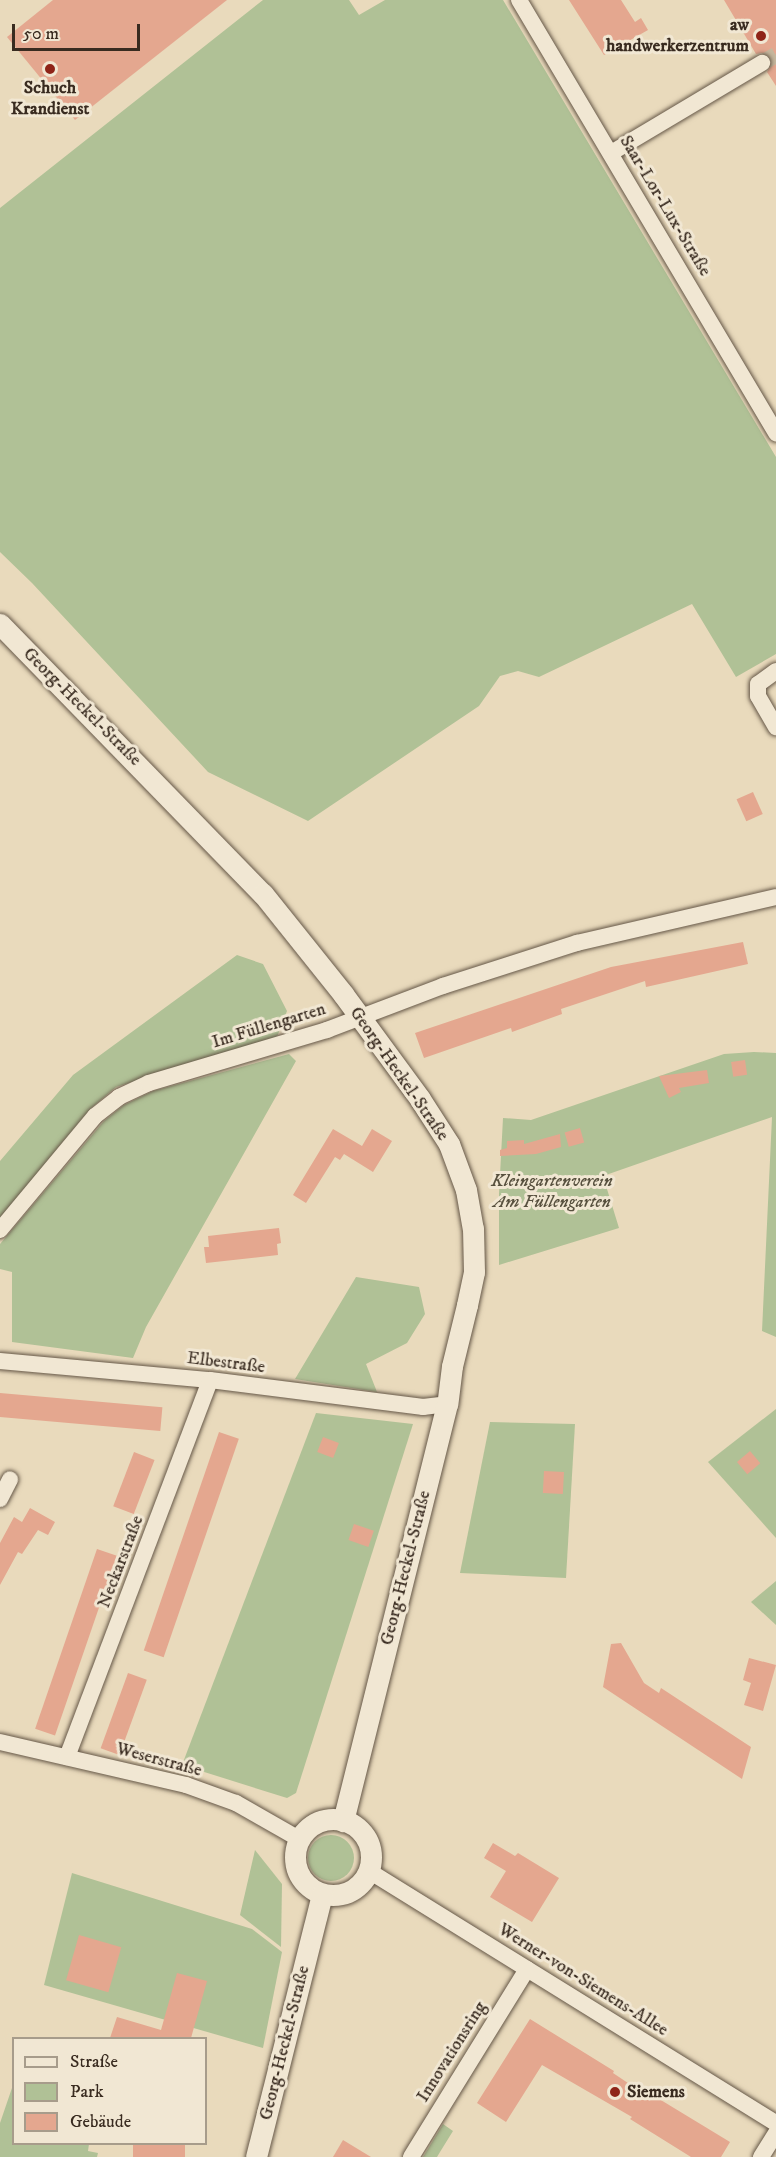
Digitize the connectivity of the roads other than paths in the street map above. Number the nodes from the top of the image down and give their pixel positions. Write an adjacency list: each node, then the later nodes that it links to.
1 (519, 0): 3 (street, Saar-Lor-Lux-Straße)
2 (762, 63): 3 (street)
3 (611, 153): 4 (street, Saar-Lor-Lux-Straße)
4 (776, 433)
5 (0, 624): 9 (street, Georg-Heckel-Straße)
6 (776, 671): 7 (street)
7 (776, 727)
8 (776, 897): 9 (street, Im Füllengarten)
9 (358, 1016): 10 (street, Im Füllengarten); 13 (street, Georg-Heckel-Straße)
10 (0, 1230)
11 (0, 1361): 12 (street, Elbestraße)
12 (210, 1380): 13 (street, Elbestraße); 17 (street, Neckarstraße)
13 (447, 1404): 18 (street, Georg-Heckel-Straße)
14 (10, 1479): 15 (street)
15 (0, 1499)
16 (0, 1742): 17 (street, Weserstraße)
17 (67, 1757): 19 (street, Weserstraße)
18 (343, 1821): 19 (street); 20 (street)
19 (299, 1839): 21 (street)
20 (369, 1871): 21 (street); 22 (street, Werner-von-Siemens-Allee)
21 (322, 1894): 25 (street, Georg-Heckel-Straße)
22 (527, 1969): 23 (street, Werner-von-Siemens-Allee); 26 (street, Innovationsring)
23 (776, 2123)
24 (776, 2133): 27 (street)
25 (256, 2157)
26 (411, 2157)
27 (761, 2157)

